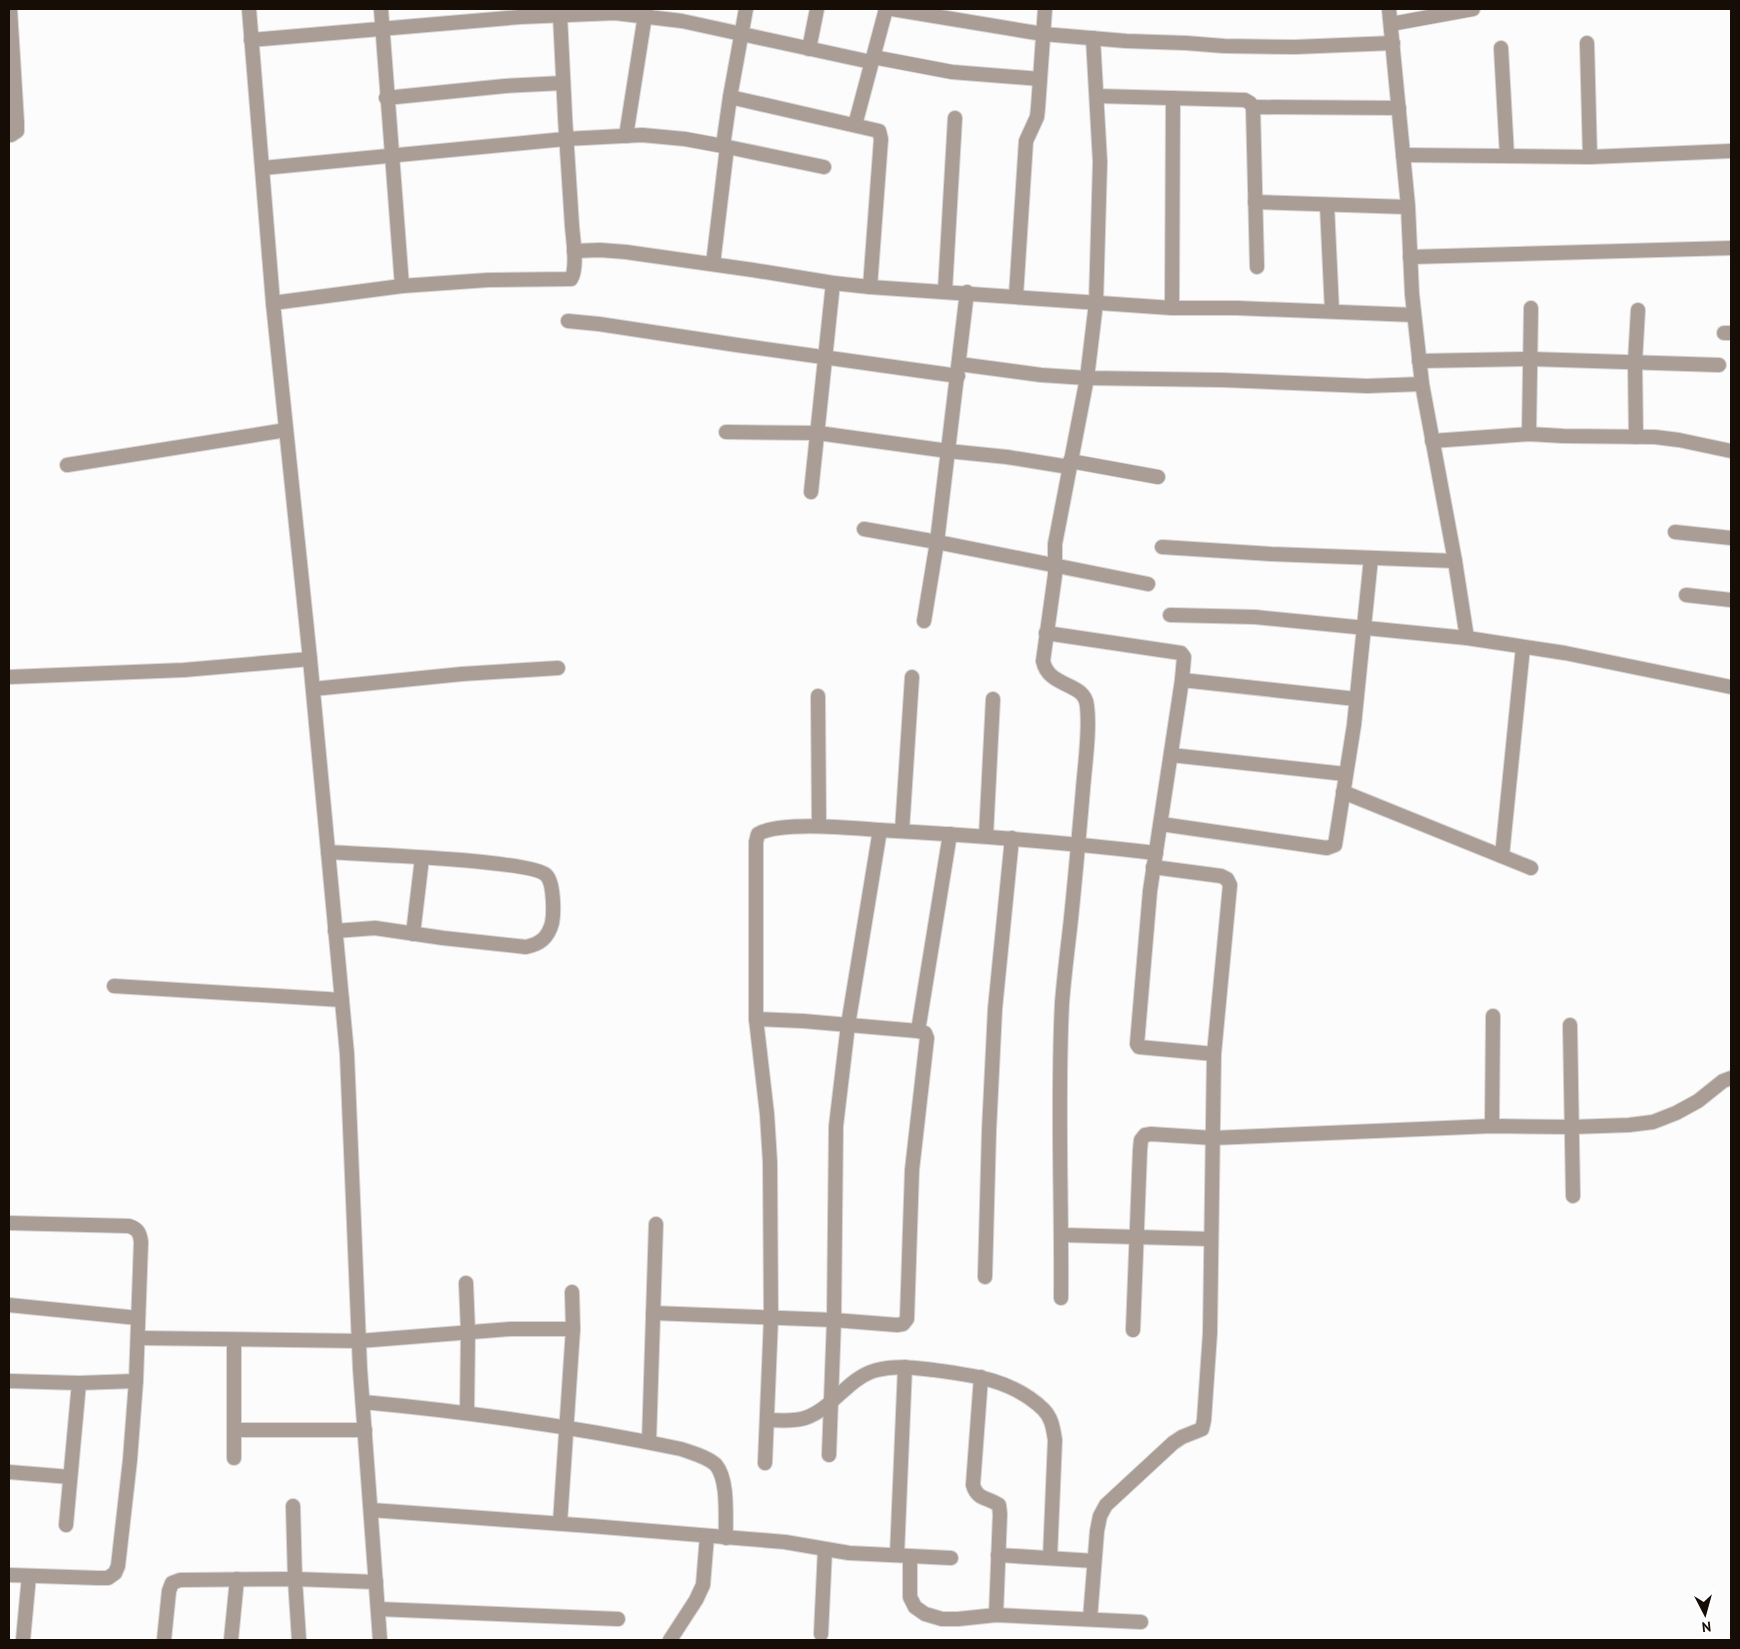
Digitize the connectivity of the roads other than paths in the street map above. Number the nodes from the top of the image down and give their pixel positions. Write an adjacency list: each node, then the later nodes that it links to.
1 (10, 9): 35 (street)
2 (249, 9): 19 (street)
3 (380, 9): 15 (street)
4 (746, 9): 17 (street)
5 (817, 9): 23 (street)
6 (886, 9): 24 (street)
7 (892, 9): 16 (street)
8 (1044, 9): 16 (street)
9 (1389, 9): 14 (street)
10 (1473, 9): 14 (street)
11 (646, 12): 13 (street); 17 (street); 36 (street)
12 (519, 13): 13 (street); 15 (street)
13 (560, 15): 26 (street)
14 (1391, 24): 20 (street)
15 (382, 28): 19 (street); 29 (street)
16 (1043, 34): 18 (street); 25 (street)
17 (742, 35): 23 (street); 28 (street)
18 (1093, 38): 20 (street); 27 (street)
19 (251, 40): 45 (street)
20 (1393, 43): 32 (street)
21 (1587, 43): 43 (street)
22 (1501, 48): 42 (street)
23 (809, 49): 24 (street)
24 (872, 60): 25 (street); 34 (street)
25 (1040, 80): 59 (street)
26 (563, 82): 29 (street); 37 (street)
27 (1097, 96): 30 (street); 61 (street)
28 (730, 97): 34 (street); 38 (street)
29 (386, 98): 40 (street)
30 (1173, 98): 31 (street); 62 (street)
31 (1253, 107): 32 (street); 46 (street)
32 (1399, 108): 41 (street)
33 (955, 118): 57 (street)
34 (855, 125): 56 (street)
35 (9, 135)
36 (626, 136): 37 (street); 38 (street)
37 (565, 139): 40 (street); 50 (street)
38 (725, 146): 44 (street); 52 (street)
39 (1731, 151): 43 (street)
40 (392, 155): 45 (street); 55 (street)
41 (1403, 155): 42 (street); 48 (street)
42 (1507, 156): 43 (street)
43 (1590, 157)
44 (824, 167)
45 (263, 168): 60 (street)
46 (1255, 202): 47 (street); 53 (street)
47 (1327, 205): 48 (street); 65 (street)
48 (1407, 207): 51 (street)
49 (1731, 248): 51 (street)
50 (574, 251): 52 (street); 55 (street)
51 (1410, 257): 66 (street)
52 (713, 264): 54 (street)
53 (1257, 267)
54 (833, 284): 56 (street); 68 (street)
55 (402, 286): 60 (street)
56 (870, 287): 57 (street)
57 (945, 291): 58 (street)
58 (967, 292): 59 (street); 73 (street)
59 (1016, 296): 61 (street)
60 (273, 303): 76 (street)
61 (1096, 303): 62 (street); 74 (street)
62 (1172, 308): 65 (street)
63 (1531, 308): 69 (street)
64 (1638, 310): 71 (street)
65 (1332, 311): 66 (street)
66 (1414, 315): 70 (street)
67 (568, 321): 68 (street)
68 (825, 357): 73 (street); 78 (street)
69 (1530, 359): 70 (street); 71 (street); 79 (street)
70 (1419, 361): 75 (street)
71 (1635, 362): 72 (street); 80 (street)
72 (1719, 364)
73 (959, 370): 74 (street); 82 (street)
74 (1087, 378): 75 (street); 84 (street)
75 (1422, 384): 81 (street)
76 (286, 430): 85 (street); 105 (street)
77 (726, 432): 78 (street)
78 (818, 433): 82 (street); 87 (street)
79 (1528, 434): 80 (street); 81 (street)
80 (1636, 437): 83 (street)
81 (1432, 441): 94 (street)
82 (948, 451): 84 (street); 91 (street)
83 (1731, 451)
84 (1069, 464): 86 (street); 95 (street)
85 (67, 465)
86 (1158, 477)
87 (811, 492)
88 (864, 529): 91 (street)
89 (1675, 532): 90 (street)
90 (1731, 538)
91 (937, 542): 95 (street); 100 (street)
92 (1162, 547): 93 (street)
93 (1371, 558): 94 (street); 101 (street)
94 (1455, 560): 103 (street)
95 (1055, 566): 96 (street); 102 (street)
96 (1148, 584)
97 (1686, 595): 98 (street)
98 (1731, 600)
99 (1170, 615): 101 (street)
100 (924, 621)
101 (1364, 628): 103 (street); 114 (street)
102 (1046, 633): 109 (street); 125 (street)
103 (1467, 638): 104 (street)
104 (1523, 646): 110 (street); 128 (street)
105 (310, 659): 107 (street); 111 (street)
106 (558, 668): 111 (street)
107 (9, 677)
108 (912, 677): 121 (street)
109 (1182, 680): 114 (street); 115 (street)
110 (1731, 687)
111 (313, 689): 126 (street)
112 (818, 696): 119 (street)
113 (993, 699): 123 (street)
114 (1356, 699): 116 (street)
115 (1171, 755): 116 (street); 118 (street)
116 (1345, 774): 117 (street)
117 (1343, 792): 118 (street); 128 (street)
118 (1161, 824): 127 (street)
119 (820, 826): 120 (street); 137 (street)
120 (880, 830): 121 (street); 138 (street)
121 (902, 831): 122 (street)
122 (950, 834): 123 (street); 140 (street)
123 (986, 836): 124 (street)
124 (1012, 838): 125 (street); 152 (street)
125 (1078, 844): 127 (street); 149 (street)
126 (328, 852): 129 (street); 132 (street)
127 (1156, 853): 130 (street)
128 (1502, 856): 131 (street)
129 (422, 858): 133 (street); 133 (street)
130 (1153, 867): 141 (street); 141 (street)
131 (1530, 868)
132 (335, 931): 133 (street); 135 (street)
133 (413, 934)
134 (114, 986): 135 (street)
135 (342, 1000): 166 (street)
136 (1493, 1016): 143 (street)
137 (756, 1019): 138 (street); 159 (street)
138 (848, 1025): 140 (street); 160 (street)
139 (1570, 1025): 144 (street)
140 (918, 1031): 160 (street)
141 (1214, 1054): 145 (street)
142 (1731, 1078): 144 (street)
143 (1492, 1126): 144 (street); 145 (street)
144 (1572, 1127): 146 (street)
145 (1213, 1138): 150 (street); 151 (street)
146 (1573, 1196)
147 (9, 1223): 158 (street)
148 (656, 1224): 157 (street)
149 (1062, 1235): 150 (street); 155 (street)
150 (1137, 1237): 151 (street); 162 (street)
151 (1211, 1239): 196 (street)
152 (985, 1277)
153 (466, 1283): 163 (street)
154 (572, 1292): 161 (street)
155 (1061, 1298)
156 (9, 1306): 158 (street)
157 (653, 1313): 159 (street); 179 (street)
158 (138, 1318): 164 (street)
159 (771, 1318): 160 (street); 175 (street)
160 (834, 1320): 173 (street)
161 (573, 1329): 163 (street); 176 (street)
162 (1133, 1330)
163 (468, 1332): 166 (street); 174 (street)
164 (138, 1338): 165 (street); 170 (street)
165 (234, 1340): 166 (street); 177 (street)
166 (359, 1341): 172 (street)
167 (906, 1367): 168 (street); 173 (street); 193 (street)
168 (981, 1377): 192 (street); 195 (street)
169 (9, 1381): 171 (street)
170 (136, 1381): 171 (street); 198 (street)
171 (79, 1383): 184 (street)
172 (363, 1402): 174 (street); 178 (street)
173 (831, 1402): 175 (street); 180 (street)
174 (467, 1413): 176 (street)
175 (766, 1420): 182 (street)
176 (567, 1428): 179 (street); 187 (street)
177 (234, 1430): 178 (street); 181 (street)
178 (365, 1430): 186 (street)
179 (649, 1442): 190 (street)
180 (829, 1455)
181 (234, 1458)
182 (764, 1463)
183 (9, 1472): 184 (street)
184 (70, 1477): 188 (street)
185 (293, 1506): 200 (street)
186 (371, 1510): 187 (street); 201 (street)
187 (560, 1523): 189 (street)
188 (66, 1525)
189 (707, 1536): 190 (street); 213 (street)
190 (726, 1538): 191 (street)
191 (825, 1549): 193 (street); 207 (street)
192 (998, 1555): 195 (street); 203 (street)
193 (904, 1556): 194 (street); 203 (street)
194 (951, 1558)
195 (1050, 1558): 196 (street)
196 (1094, 1561): 205 (street)
197 (9, 1575): 198 (street)
198 (29, 1576): 208 (street)
199 (237, 1579): 200 (street); 209 (street); 210 (street)
200 (295, 1579): 201 (street); 211 (street)
201 (376, 1582): 202 (street)
202 (378, 1610): 204 (street); 212 (street)
203 (996, 1615): 205 (street)
204 (618, 1619)
205 (1090, 1619): 206 (street)
206 (1141, 1622)
207 (822, 1634)
208 (23, 1640)
209 (164, 1640)
210 (231, 1640)
211 (299, 1640)
212 (380, 1640)
213 (670, 1640)

